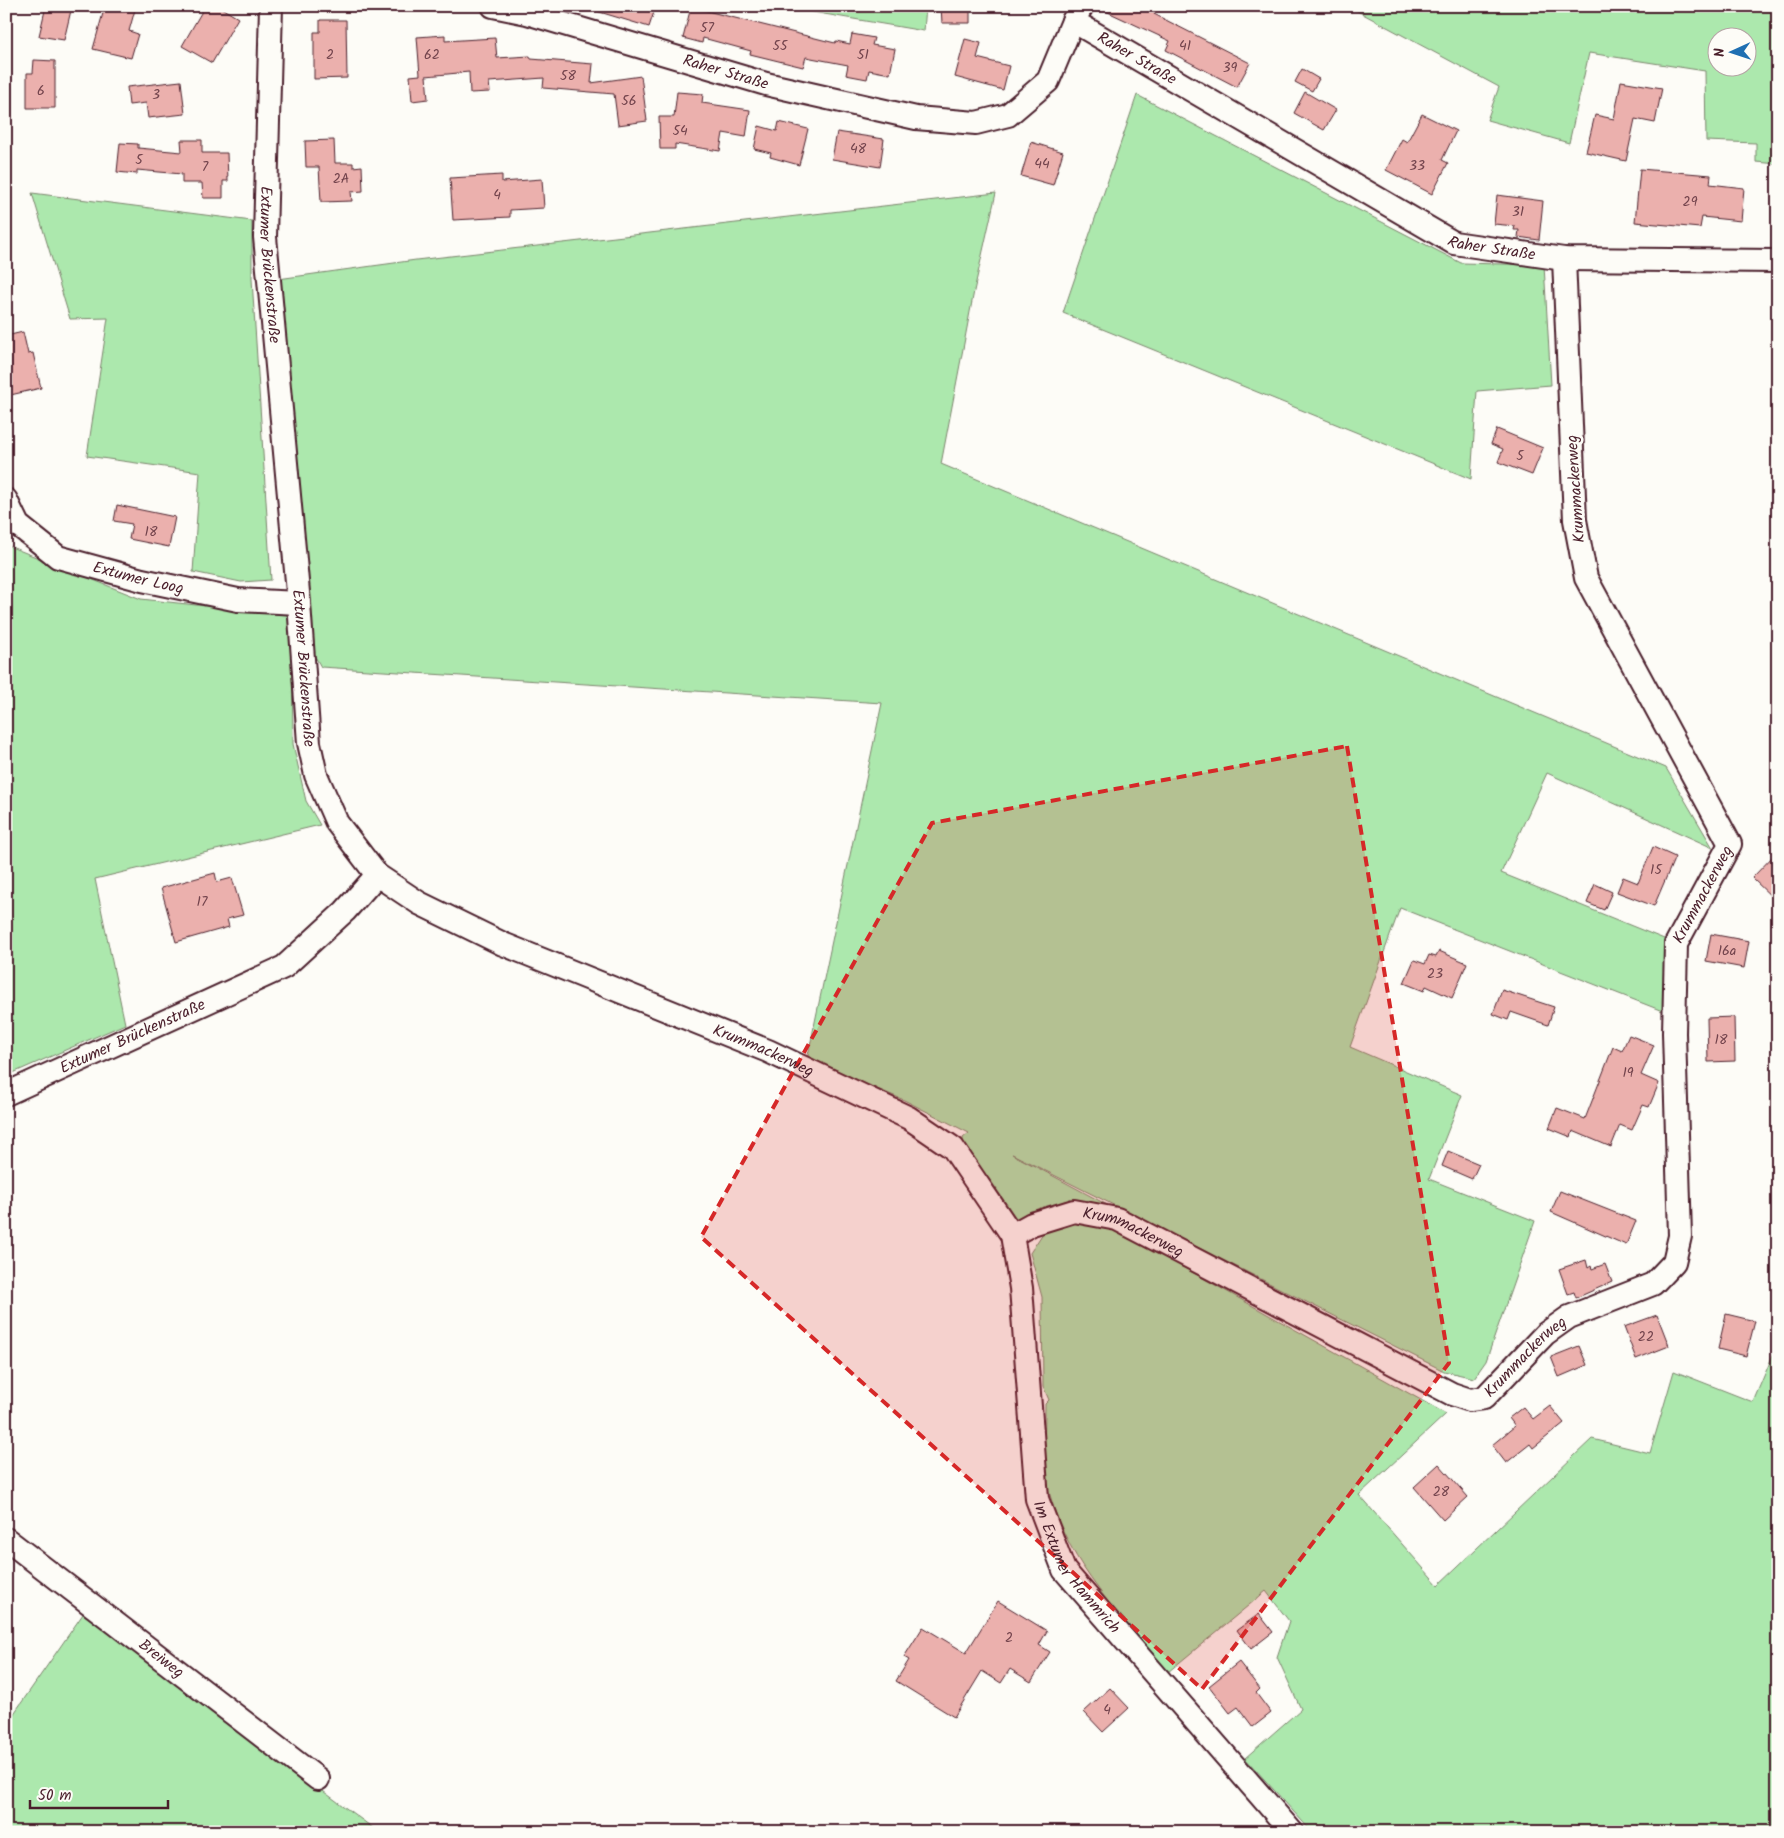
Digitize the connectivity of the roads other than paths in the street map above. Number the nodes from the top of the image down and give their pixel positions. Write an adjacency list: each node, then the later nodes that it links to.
1 (271, 6): 8 (street, Extumer Brückenstraße)
2 (493, 6): 3 (street, Raher Straße)
3 (529, 10): 4 (street, Raher Straße)
4 (1077, 13): 5 (street, Raher Straße)
5 (1564, 259): 6 (street, Raher Straße); 11 (street, Krummackerweg)
6 (1778, 261)
7 (6, 500): 8 (street, Extumer Loog)
8 (299, 603): 9 (street, Extumer Brückenstraße)
9 (377, 874): 10 (street, Extumer Brückenstraße); 11 (street, Krummackerweg)
10 (6, 1094)
11 (1012, 1235): 14 (street, Im Extumer Hammrich)
12 (6, 1539): 13 (street, Breiweg)
13 (318, 1779)
14 (1292, 1832)

